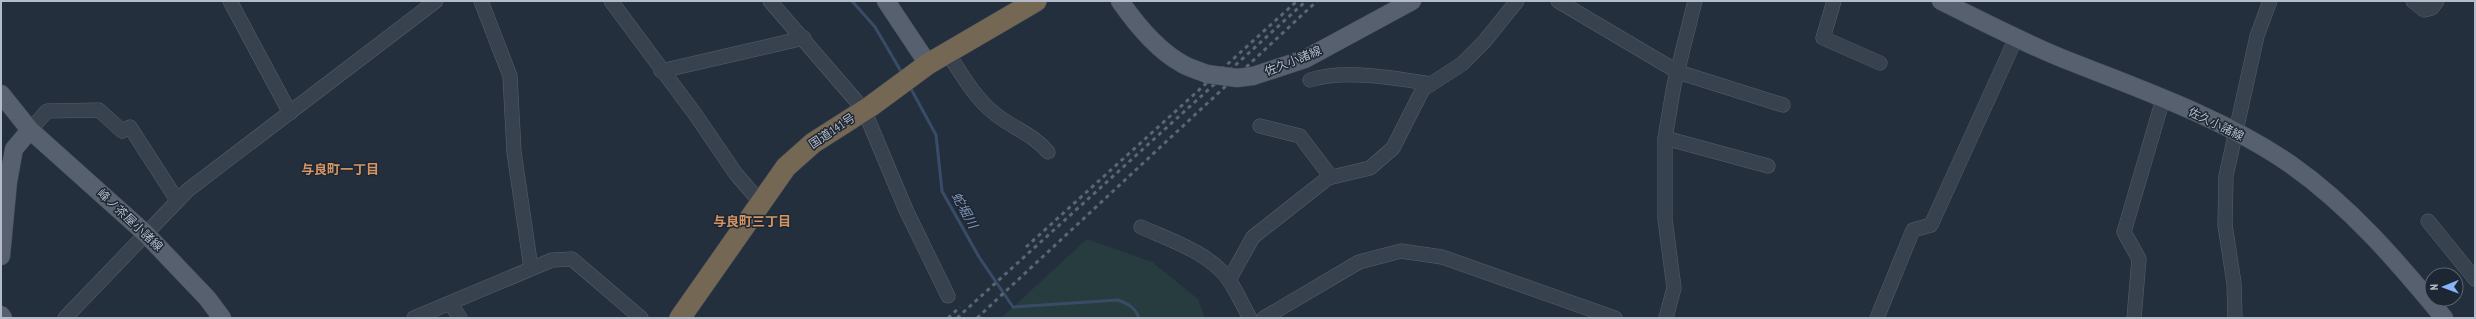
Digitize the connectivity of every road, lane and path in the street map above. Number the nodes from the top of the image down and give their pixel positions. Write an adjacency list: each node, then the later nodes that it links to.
1 (230, 1): 31 (street)
2 (436, 1): 31 (street)
3 (481, 1): 46 (street)
4 (611, 1): 23 (street)
5 (770, 1): 18 (street)
6 (886, 1): 22 (main road)
7 (1036, 1): 20 (highway, 国道141号)
8 (1120, 1): 9 (main road, 佐久小諸線, bridge)
9 (1412, 1)
10 (1517, 1): 26 (street)
11 (1558, 1): 24 (street)
12 (1695, 1): 24 (street)
13 (1834, 1): 21 (street)
14 (1940, 1): 19 (main road, 佐久小諸線)
15 (2270, 1): 34 (street)
16 (2413, 1): 17 (street)
17 (2438, 1)
18 (804, 38): 23 (street); 30 (street)
19 (2016, 38): 28 (main road, 佐久小諸線); 63 (street)
20 (947, 52): 22 (highway, 国道141号); 36 (street)
21 (1880, 63)
22 (928, 64): 30 (highway, 国道141号)
23 (661, 71): 41 (street)
24 (1678, 72): 29 (street); 35 (street)
25 (1310, 80): 26 (street)
26 (1430, 84): 38 (street)
27 (1, 94): 33 (main road, 峰ノ茶屋小諸線)
28 (2163, 99): 34 (main road, 佐久小諸線); 64 (street)
29 (1783, 105)
30 (864, 110): 41 (highway, 国道141号); 49 (street)
31 (290, 113): 40 (street)
32 (1260, 126): 38 (street)
33 (30, 130): 39 (main road); 40 (street); 44 (main road, 峰ノ茶屋小諸線)
34 (2236, 133): 65 (street); 66 (main road, 佐久小諸線)
35 (1665, 138): 37 (street); 62 (street)
36 (1048, 152)
37 (1768, 166)
38 (1331, 177): 48 (street)
39 (4, 182): 45 (main road)
40 (178, 200): 44 (street)
41 (762, 204): 58 (highway, 国道141号)
42 (2428, 222): 47 (street)
43 (1141, 227): 48 (street)
44 (145, 233): 53 (street); 54 (main road, 峰ノ茶屋小諸線)
45 (1, 256)
46 (531, 268): 50 (street); 57 (street)
47 (2475, 279)
48 (1229, 280): 59 (street)
49 (948, 296)
50 (450, 303): 55 (street); 56 (street)
51 (1, 315): 52 (main road)
52 (3, 318)
53 (65, 318)
54 (222, 318)
55 (414, 318)
56 (460, 318)
57 (641, 318)
58 (680, 318)
59 (1250, 318)
60 (1264, 318): 61 (street)
61 (1614, 318)
62 (1666, 318)
63 (1877, 318)
64 (2134, 318)
65 (2235, 318)
66 (2444, 318)

